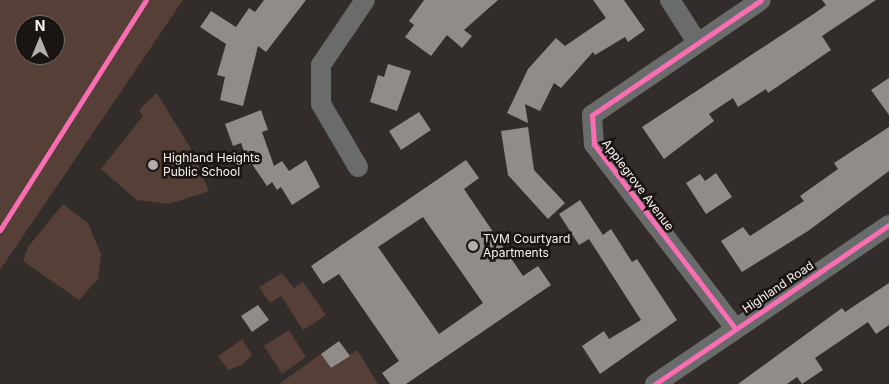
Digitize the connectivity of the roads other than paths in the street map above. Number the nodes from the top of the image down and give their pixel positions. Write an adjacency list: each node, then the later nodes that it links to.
1 (365, 0): 5 (street)
2 (670, 0): 4 (street)
3 (761, 0): 4 (street, Applegrove Avenue)
4 (697, 42): 7 (street, Applegrove Avenue)
5 (358, 167)
6 (889, 225): 7 (street, Highland Road)
7 (735, 328): 8 (street, Highland Road)
8 (654, 384)

